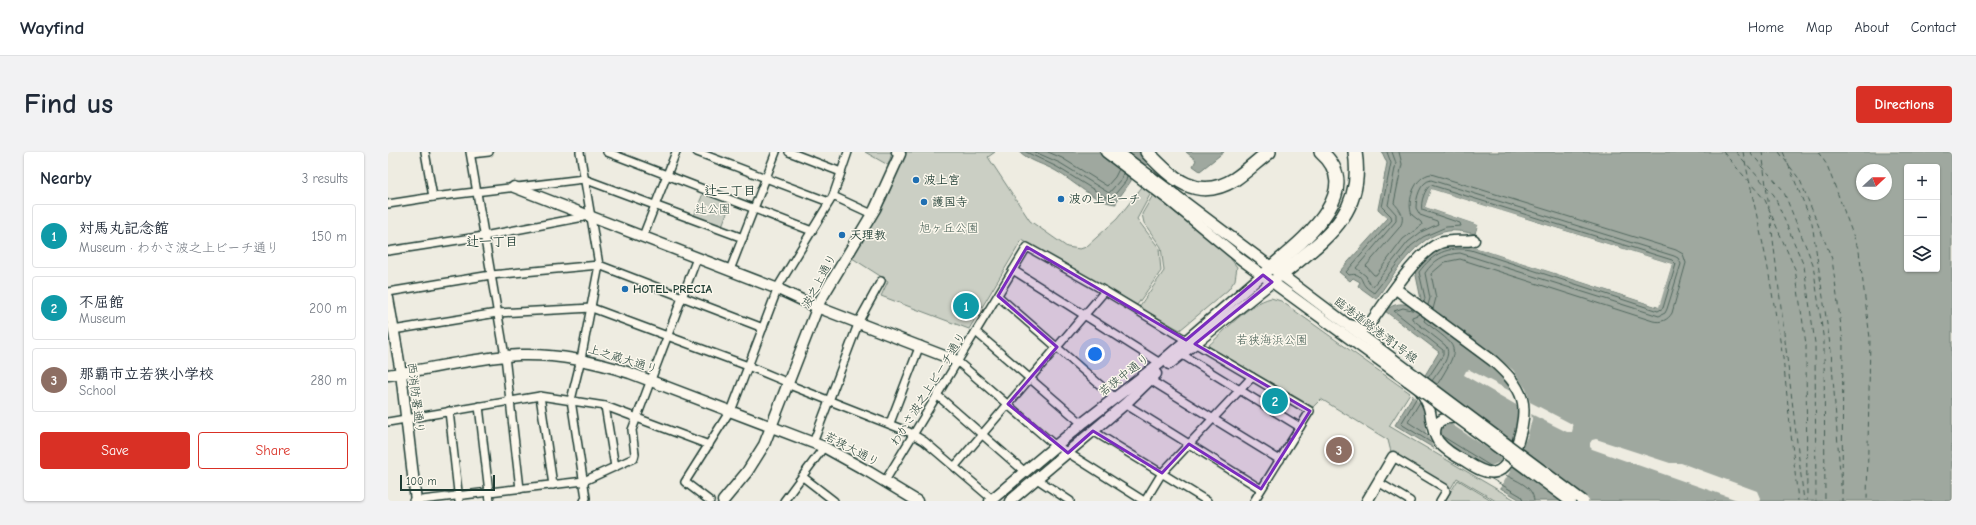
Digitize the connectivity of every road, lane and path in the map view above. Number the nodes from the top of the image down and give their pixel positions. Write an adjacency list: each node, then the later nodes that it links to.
1 (425, 152): 25 (street)
2 (489, 152): 16 (street)
3 (580, 152): 20 (street)
4 (607, 152): 19 (street)
5 (676, 152): 19 (street)
6 (697, 152): 21 (street)
7 (776, 152): 21 (street)
8 (789, 152): 18 (street)
9 (848, 152): 18 (street)
10 (1106, 152): 22 (street)
11 (1118, 152): 22 (street)
12 (1147, 152): 13 (highway)
13 (1269, 152)
14 (1322, 152): 42 (highway)
15 (1355, 152): 42 (highway)
16 (470, 153): 24 (street)
17 (898, 153): 30 (street, 波之上通り)
18 (841, 172): 26 (street)
19 (667, 174): 28 (street); 29 (street)
20 (584, 179): 23 (street); 28 (street); 31 (street)
21 (766, 179): 26 (street); 29 (street)
22 (1152, 182): 42 (street, 臨港道路港湾1号線); 42 (street, 臨港道路港湾1号線)
23 (514, 187): 24 (street); 31 (street)
24 (477, 192): 25 (street); 33 (street)
25 (433, 197): 27 (street)
26 (831, 199): 30 (street); 32 (street)
27 (388, 204)
28 (656, 204): 34 (street); 35 (street)
29 (755, 208): 32 (street); 35 (street)
30 (872, 214): 52 (street, 波之上通り)
31 (590, 216): 33 (street); 34 (street); 39 (street)
32 (812, 231): 45 (street)
33 (484, 236): 37 (street); 43 (street)
34 (644, 236): 38 (street)
35 (743, 238): 40 (street)
36 (1474, 240): 46 (street)
37 (388, 251)
38 (697, 258): 40 (street); 50 (street)
39 (599, 264): 43 (street); 50 (street); 53 (street)
40 (730, 270): 45 (street)
41 (1013, 270): 47 (street, わかさ波之上ビーチ通り); 49 (street, わかさ波之上ビーチ通り); 55 (street)
42 (1271, 274): 57 (street, 臨港道路港湾1号線); 63 (street, 若狭中通り); 77 (street, 臨港道路港湾1号線)
43 (491, 275): 48 (street); 54 (street)
44 (882, 281): 56 (street)
45 (778, 289): 52 (street); 59 (street)
46 (1396, 289): 58 (street); 107 (street, bridge)
47 (1105, 291): 55 (street); 63 (street)
48 (388, 292)
49 (998, 296): 61 (street, わかさ波之上ビーチ通り); 65 (street)
50 (682, 297): 59 (street); 62 (street)
51 (388, 298): 60 (street, 西消防署通り)
52 (818, 307): 56 (street); 80 (street, 波之上通り)
53 (592, 308): 54 (street); 62 (street); 69 (street)
54 (497, 312): 60 (street); 68 (street)
55 (1085, 314): 65 (street); 71 (street)
56 (859, 322): 64 (street); 87 (street)
57 (1344, 322): 58 (street); 66 (street, 臨港道路港湾1号線)
58 (1368, 326): 66 (street)
59 (763, 328): 72 (street)
60 (393, 330): 73 (street, 西消防署通り)
61 (976, 332): 70 (street, わかさ波之上ビーチ通り); 78 (street)
62 (668, 335): 72 (street); 79 (street)
63 (1191, 342): 67 (street, 若狭中通り); 71 (street, 若狭中通り); 76 (street)
64 (920, 345): 70 (street); 101 (street)
65 (1057, 347): 78 (street); 85 (street)
66 (1376, 348): 77 (street, 臨港道路港湾1号線)
67 (1181, 354): 75 (street, 若狭中通り); 82 (street)
68 (505, 356): 69 (street, 上之蔵大通り); 73 (street, 上之蔵大通り); 88 (street)
69 (581, 359): 79 (street, 上之蔵大通り); 86 (street)
70 (957, 361): 84 (street, わかさ波之上ビーチ通り); 89 (street)
71 (1160, 363): 75 (street, 若狭中通り)
72 (748, 366): 80 (street); 93 (street)
73 (401, 373): 74 (street, 上之蔵大通り); 97 (street, 西消防署通り)
74 (388, 375)
75 (1148, 376): 85 (street, 若狭中通り); 90 (street, 若狭中通り); 98 (street)
76 (1252, 377): 82 (street); 103 (street)
77 (1410, 378): 81 (street, 臨港道路港湾1号線, bridge); 150 (street, 臨港道路港湾1号線, bridge)
78 (1030, 379): 89 (street); 100 (street)
79 (651, 380): 93 (street, 上之蔵大通り); 95 (street)
80 (788, 384): 87 (street); 102 (street, 波之上通り)
81 (1420, 390): 96 (street, 臨港道路港湾1号線, bridge); 107 (street)
82 (1239, 391): 98 (street); 103 (street)
83 (540, 396): 86 (street); 88 (street); 125 (street)
84 (937, 396): 105 (street, わかさ波之上ビーチ通り); 106 (street)
85 (1115, 398): 100 (street, 若狭中通り)
86 (571, 400): 92 (street); 122 (street)
87 (829, 400): 101 (street); 108 (street)
88 (510, 401): 91 (street); 126 (street)
89 (1008, 404): 106 (street); 111 (street)
90 (1125, 404): 104 (street, 若狭中通り); 109 (street)
91 (479, 406): 94 (street); 128 (street)
92 (605, 406): 95 (street); 117 (street)
93 (731, 410): 102 (street, 上之蔵大通り); 110 (street)
94 (449, 411): 97 (street); 130 (street)
95 (636, 418): 110 (street); 117 (street)
96 (1458, 418): 107 (street); 149 (street, 臨港道路港湾1号線, bridge)
97 (406, 419): 99 (street); 133 (street, 西消防署通り)
98 (1213, 419): 109 (street); 115 (street)
99 (388, 422)
100 (1084, 422): 111 (street, 若狭中通り)
101 (890, 423): 105 (street)
102 (772, 426): 108 (street, 若狭大通り); 138 (street, 波之上通り)
103 (1300, 428): 115 (street)
104 (1093, 431): 113 (street, 若狭中通り); 119 (street)
105 (914, 434): 116 (street); 123 (street, わかさ波之上ビーチ通り)
106 (982, 434): 116 (street); 118 (street)
107 (1435, 434)
108 (813, 443): 112 (street, 若狭大通り)
109 (1189, 444): 119 (street); 127 (street)
110 (708, 445): 129 (street)
111 (1056, 446): 113 (street); 118 (street, 若狭中通り)
112 (824, 447): 120 (street); 123 (street, 若狭大通り)
113 (1068, 453): 121 (street, 若狭中通り); 143 (street)
114 (1393, 457): 124 (street); 148 (street)
115 (1280, 460): 127 (street)
116 (955, 466): 132 (street)
117 (615, 467): 122 (street)
118 (1025, 472): 132 (street, 若狭中通り)
119 (1162, 473): 143 (street); 144 (street)
120 (803, 477): 139 (street); 140 (street)
121 (1037, 479): 141 (street, 若狭中通り); 142 (street)
122 (584, 481): 125 (street); 135 (street)
123 (885, 481): 131 (street, 若狭大通り)
124 (1378, 482): 146 (street); 147 (street)
125 (553, 485): 126 (street)
126 (520, 489): 128 (street)
127 (1261, 489): 145 (street)
128 (489, 492): 130 (street); 134 (street)
129 (702, 495): 136 (street); 137 (street)
130 (459, 498): 133 (street)
131 (909, 499)
132 (991, 500)
133 (415, 501)
134 (490, 501)
135 (584, 501)
136 (697, 501)
137 (710, 501)
138 (723, 501)
139 (784, 501)
140 (834, 501)
141 (1010, 501)
142 (1070, 501)
143 (1144, 501)
144 (1207, 501)
145 (1254, 501)
146 (1367, 501)
147 (1410, 501)
148 (1440, 501)
149 (1570, 501)
150 (1583, 501)

